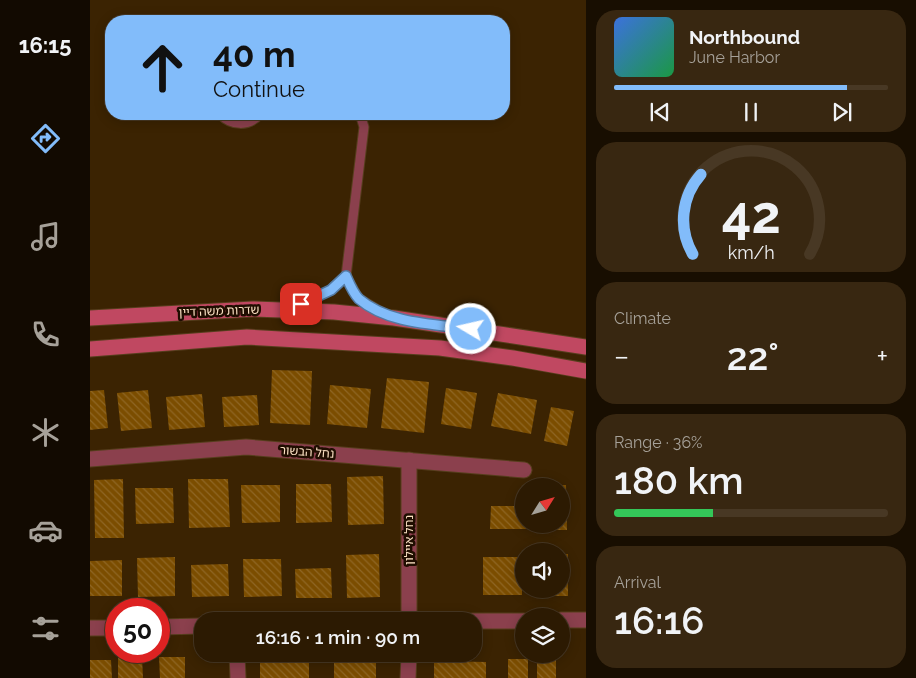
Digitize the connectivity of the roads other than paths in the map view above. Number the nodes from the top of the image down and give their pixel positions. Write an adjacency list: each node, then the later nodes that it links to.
1 (228, 120): 2 (lane)
2 (250, 120)
3 (361, 120): 4 (lane)
4 (346, 276): 5 (lane); 7 (lane)
5 (285, 310): 6 (main road, שדרות משה דיין); 7 (main road, שדרות משה דיין)
6 (90, 318)
7 (394, 318): 8 (main road, שדרות משה דיין)
8 (586, 347)
9 (90, 349): 10 (main road)
10 (586, 371)
11 (90, 459): 12 (street, נחל הבשור)
12 (409, 460): 13 (street, נחל הבשור); 14 (street, נחל איילון)
13 (524, 470)
14 (409, 612)
15 (570, 620): 16 (street)
16 (586, 620)
17 (482, 621): 18 (street)
18 (515, 621)
19 (194, 626): 20 (street)
20 (170, 627)
21 (90, 628): 22 (street)
22 (105, 628)
23 (237, 662): 25 (street)
24 (409, 662): 26 (street)
25 (238, 678)
26 (408, 678)

